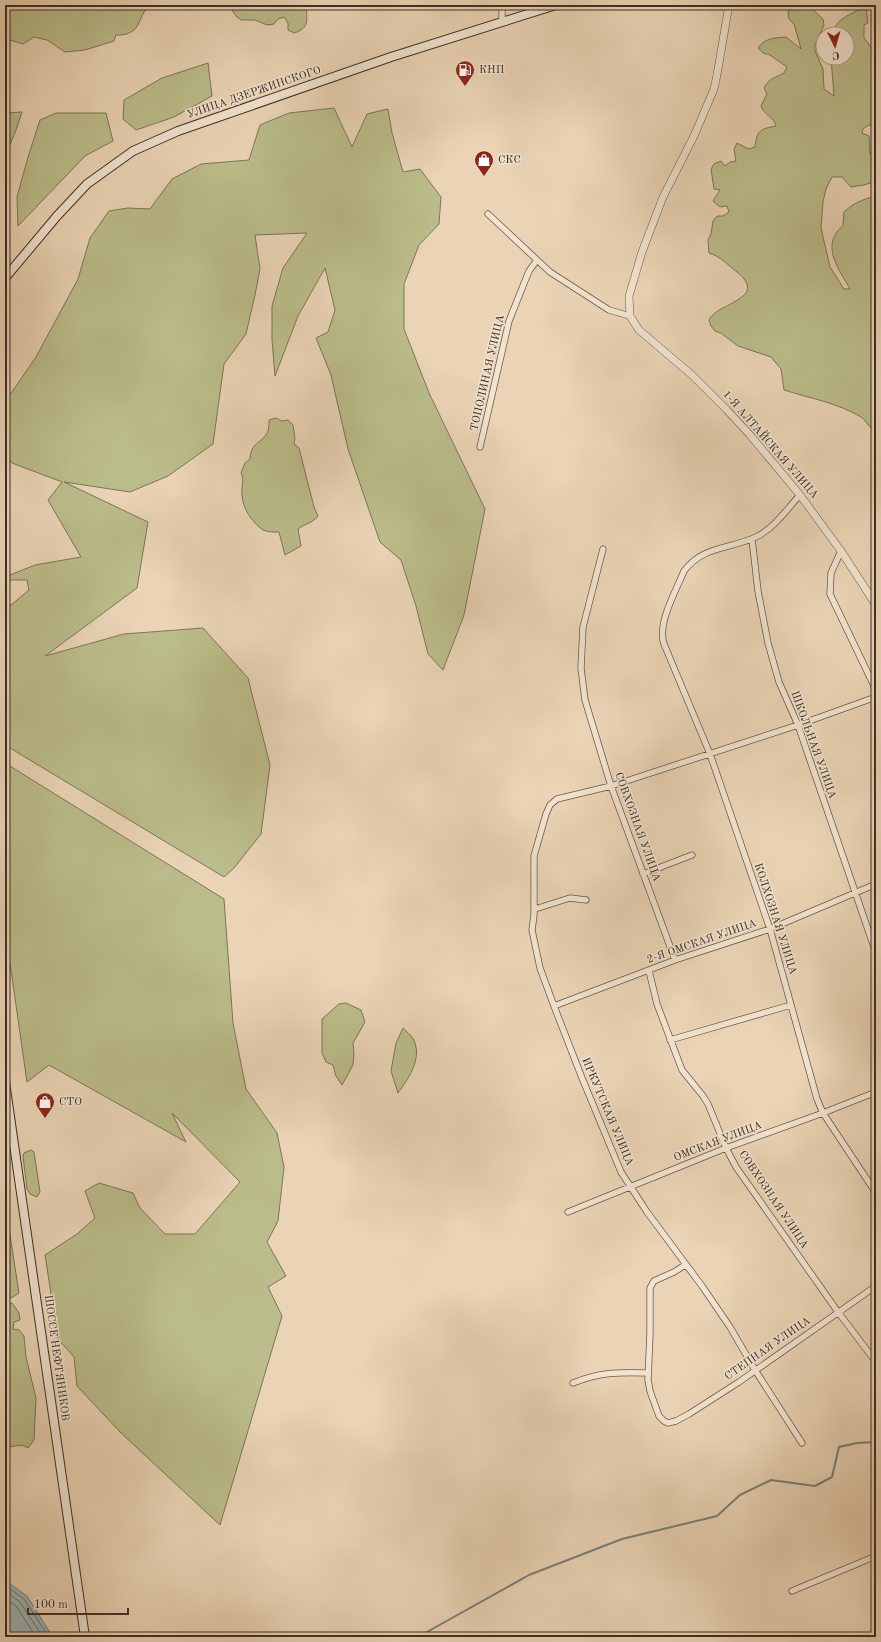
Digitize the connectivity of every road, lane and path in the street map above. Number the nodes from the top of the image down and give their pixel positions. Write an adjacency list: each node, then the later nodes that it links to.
1 (502, 5): 4 (street)
2 (556, 5): 4 (main road, УЛИЦА ДЗЕРЖИНСКОГО)
3 (729, 5): 8 (street)
4 (502, 22): 7 (main road, УЛИЦА ДЗЕРЖИНСКОГО)
5 (488, 214): 6 (street)
6 (537, 260): 8 (street); 9 (street, ТОПОЛИНАЯ УЛИЦА)
7 (5, 278)
8 (630, 316): 10 (street, 1-Я АЛТАЙСКАЯ УЛИЦА)
9 (480, 447)
10 (800, 495): 11 (street); 13 (street, 1-Я АЛТАЙСКАЯ УЛИЦА)
11 (752, 539): 17 (street, ШКОЛЬНАЯ УЛИЦА); 18 (street, КОЛХОЗНАЯ УЛИЦА)
12 (603, 549): 19 (street, СОВХОЗНАЯ УЛИЦА)
13 (841, 551): 14 (street, 1-Я АЛТАЙСКАЯ УЛИЦА); 15 (street)
14 (876, 605)
15 (876, 690)
16 (876, 697): 17 (street)
17 (798, 725): 18 (street); 23 (street, ШКОЛЬНАЯ УЛИЦА)
18 (710, 754): 19 (street); 26 (street, КОЛХОЗНАЯ УЛИЦА)
19 (612, 786): 21 (street, СОВХОЗНАЯ УЛИЦА); 25 (street, ИРКУТСКАЯ УЛИЦА)
20 (692, 856): 21 (street)
21 (643, 874): 28 (street, СОВХОЗНАЯ УЛИЦА)
22 (876, 884): 23 (street, 2-Я ОМСКАЯ УЛИЦА)
23 (855, 894): 26 (street, 2-Я ОМСКАЯ УЛИЦА); 27 (street, ШКОЛЬНАЯ УЛИЦА)
24 (586, 900): 25 (street)
25 (535, 909): 30 (street, ИРКУТСКАЯ УЛИЦА)
26 (770, 929): 28 (street, 2-Я ОМСКАЯ УЛИЦА); 31 (street, КОЛХОЗНАЯ УЛИЦА)
27 (876, 954)
28 (675, 960): 29 (street, 2-Я ОМСКАЯ УЛИЦА)
29 (649, 971): 30 (street, 2-Я ОМСКАЯ УЛИЦА); 32 (street, СОВХОЗНАЯ УЛИЦА)
30 (554, 1006): 37 (street, ИРКУТСКАЯ УЛИЦА)
31 (791, 1006): 32 (street); 35 (street, КОЛХОЗНАЯ УЛИЦА)
32 (670, 1040): 36 (street, СОВХОЗНАЯ УЛИЦА)
33 (5, 1082): 50 (main road, ШОССЕ НЕФТЯНИКОВ)
34 (876, 1092): 35 (street, ОМСКАЯ УЛИЦА)
35 (823, 1113): 36 (street, ОМСКАЯ УЛИЦА); 38 (street, КОЛХОЗНАЯ УЛИЦА)
36 (726, 1148): 37 (street, ОМСКАЯ УЛИЦА); 42 (street, СОВХОЗНАЯ УЛИЦА)
37 (631, 1187): 39 (street, ОМСКАЯ УЛИЦА); 40 (street, ИРКУТСКАЯ УЛИЦА)
38 (876, 1193)
39 (568, 1212)
40 (685, 1265): 44 (street, ИРКУТСКАЯ УЛИЦА); 45 (street)
41 (876, 1286): 42 (street, СТЕПНАЯ УЛИЦА)
42 (838, 1312): 43 (street, СОВХОЗНАЯ УЛИЦА); 44 (street, СТЕПНАЯ УЛИЦА)
43 (876, 1362)
44 (755, 1370): 45 (street, СТЕПНАЯ УЛИЦА); 47 (street, ИРКУТСКАЯ УЛИЦА)
45 (648, 1373): 46 (street)
46 (573, 1383)
47 (802, 1443)
48 (876, 1556): 49 (street)
49 (792, 1591)
50 (85, 1637)

